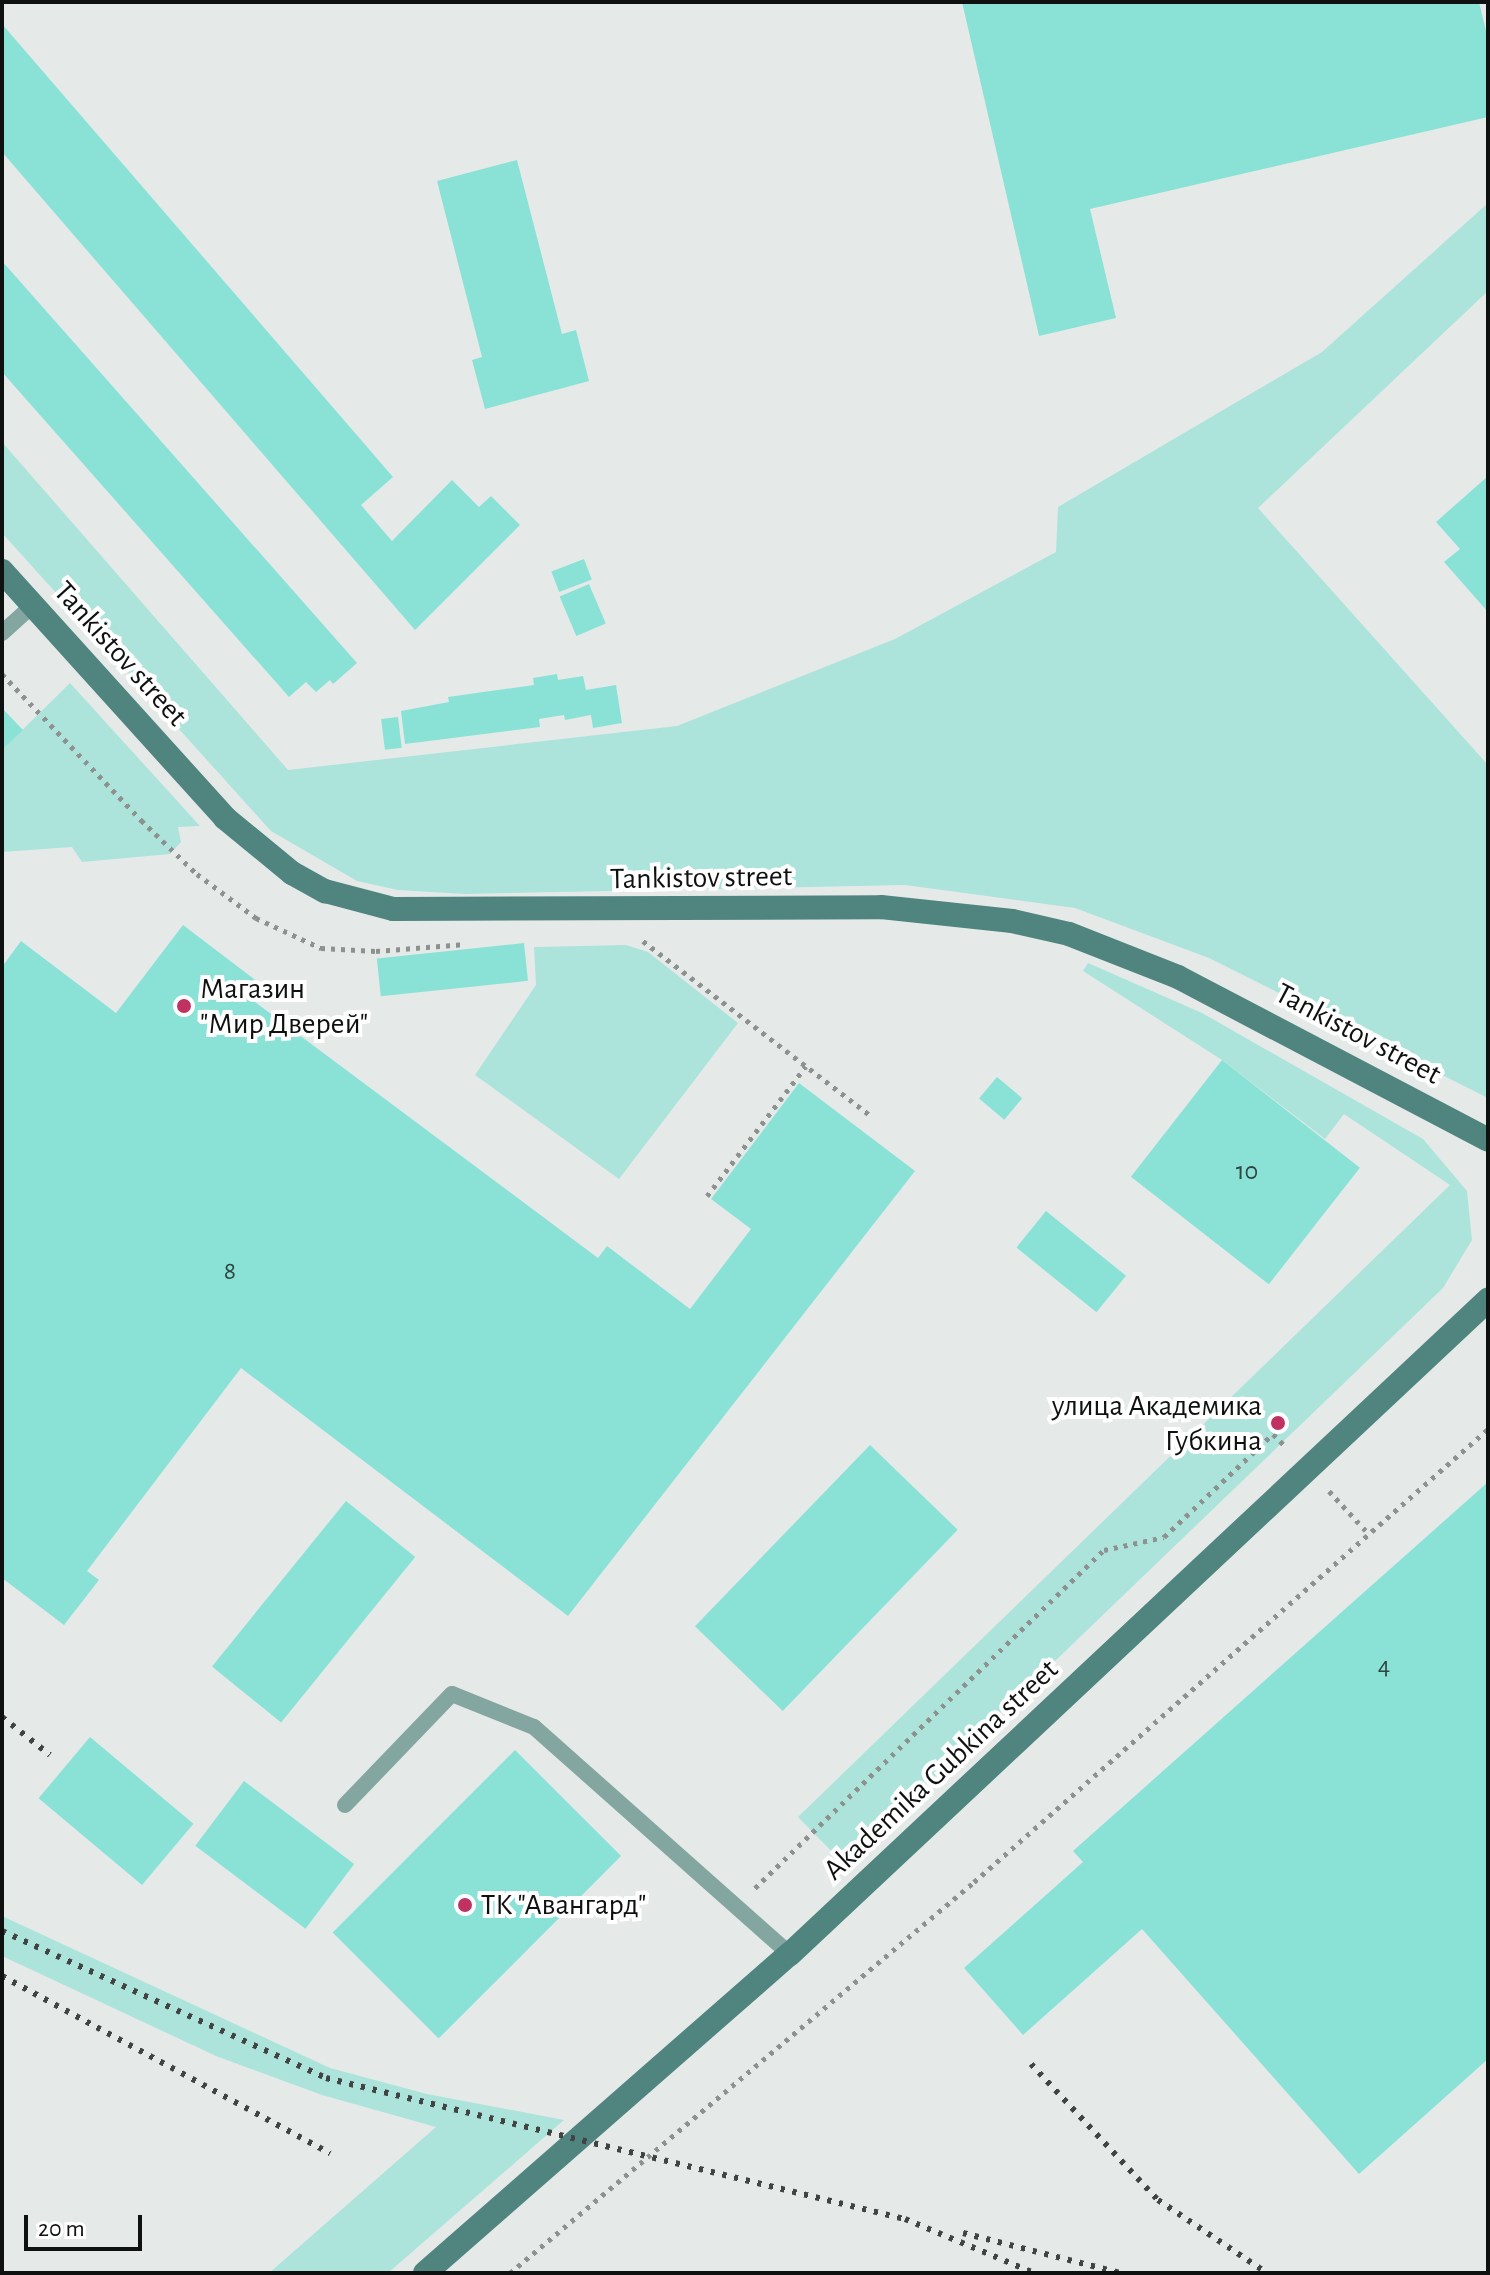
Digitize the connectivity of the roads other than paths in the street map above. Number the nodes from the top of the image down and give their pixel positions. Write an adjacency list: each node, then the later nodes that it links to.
1 (2, 571): 2 (street, Tankistov street)
2 (33, 605): 3 (lane); 4 (street, Tankistov street)
3 (2, 633)
4 (1488, 1140)
5 (1488, 1300): 7 (street, Akademika Gubkina street)
6 (345, 1805): 7 (lane)
7 (790, 1954): 8 (street, Akademika Gubkina street)
8 (425, 2273)

